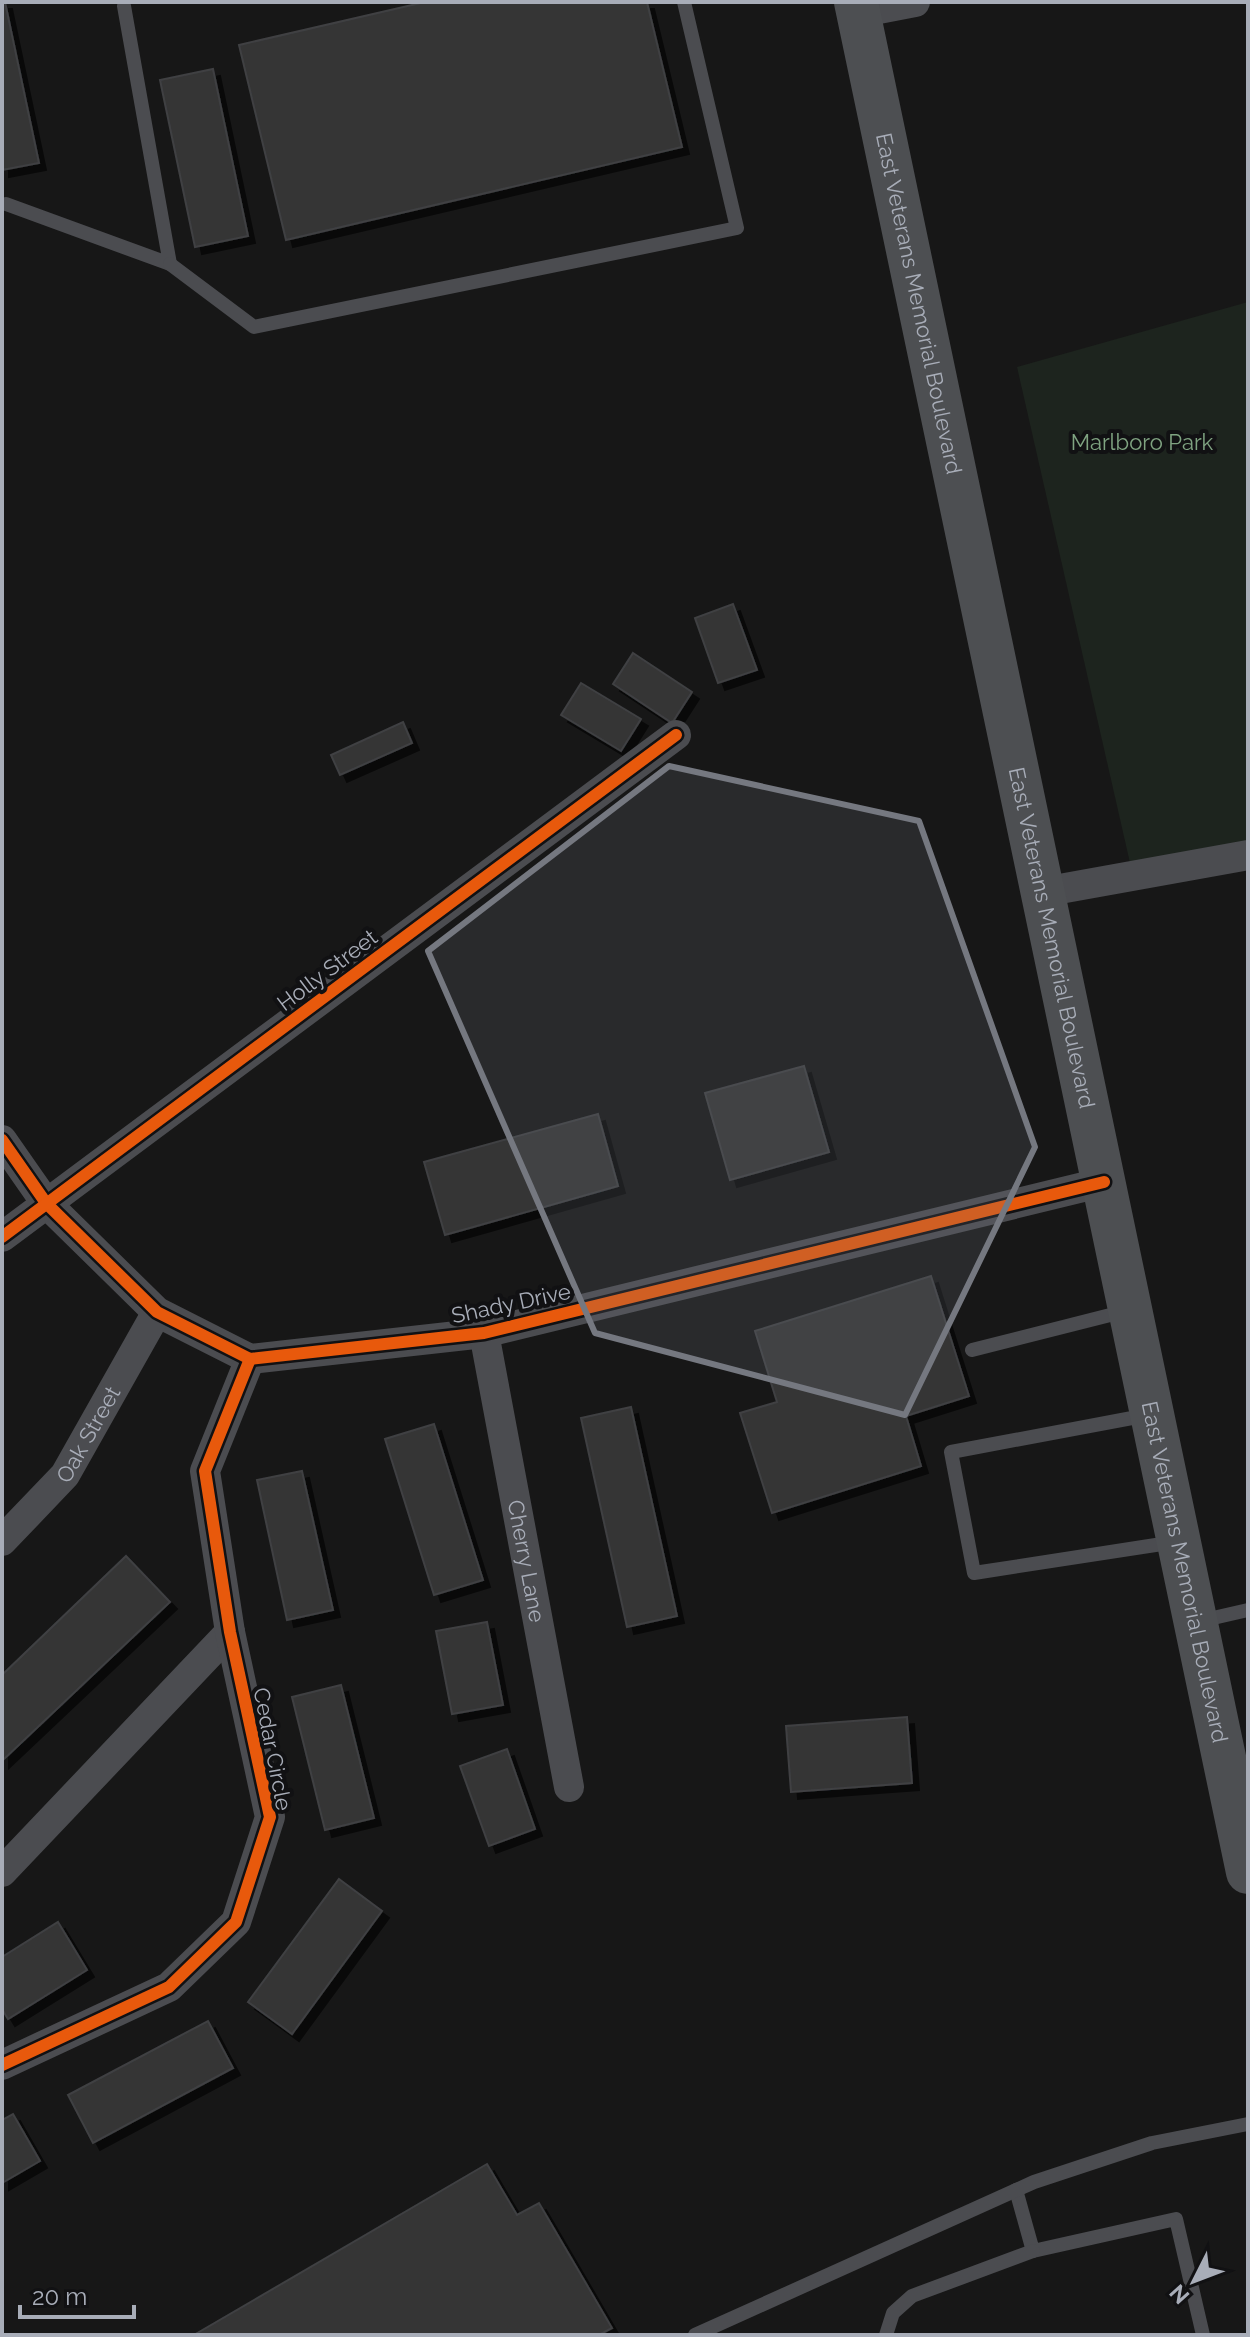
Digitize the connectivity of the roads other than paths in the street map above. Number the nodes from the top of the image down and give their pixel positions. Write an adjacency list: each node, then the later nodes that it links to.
1 (141, 2): 4 (lane)
2 (684, 2): 7 (lane)
3 (915, 2): 5 (street)
4 (123, 4): 7 (lane)
5 (857, 8): 10 (main road, East Veterans Memorial Boulevard)
6 (6, 204): 7 (lane)
7 (170, 264)
8 (676, 735): 13 (street, Holly Street)
9 (1248, 855): 10 (street)
10 (1043, 892): 12 (main road, East Veterans Memorial Boulevard)
11 (2, 1140): 13 (street)
12 (1104, 1182): 15 (main road, East Veterans Memorial Boulevard); 17 (street, Shady Drive)
13 (46, 1203): 14 (street, Holly Street); 16 (street)
14 (2, 1237)
15 (1131, 1310): 18 (lane); 20 (main road, East Veterans Memorial Boulevard)
16 (157, 1312): 19 (street); 21 (street, Oak Street)
17 (484, 1333): 19 (street, Shady Drive); 26 (street, Cherry Lane)
18 (972, 1350)
19 (250, 1359): 25 (street, Cedar Circle)
20 (1152, 1414): 22 (main road, East Veterans Memorial Boulevard); 22 (lane)
21 (2, 1541)
22 (1179, 1542): 24 (main road, East Veterans Memorial Boulevard)
23 (1248, 1610): 24 (lane)
24 (1196, 1622): 28 (main road, East Veterans Memorial Boulevard)
25 (230, 1632): 27 (street); 29 (street, Cedar Circle)
26 (569, 1787)
27 (2, 1872)
28 (1248, 1872)
29 (2, 2065)
30 (1248, 2124): 31 (lane)
31 (1016, 2190): 32 (lane); 33 (lane)
32 (1033, 2251): 34 (lane); 35 (lane)
33 (695, 2335)
34 (886, 2335)
35 (1203, 2335)

